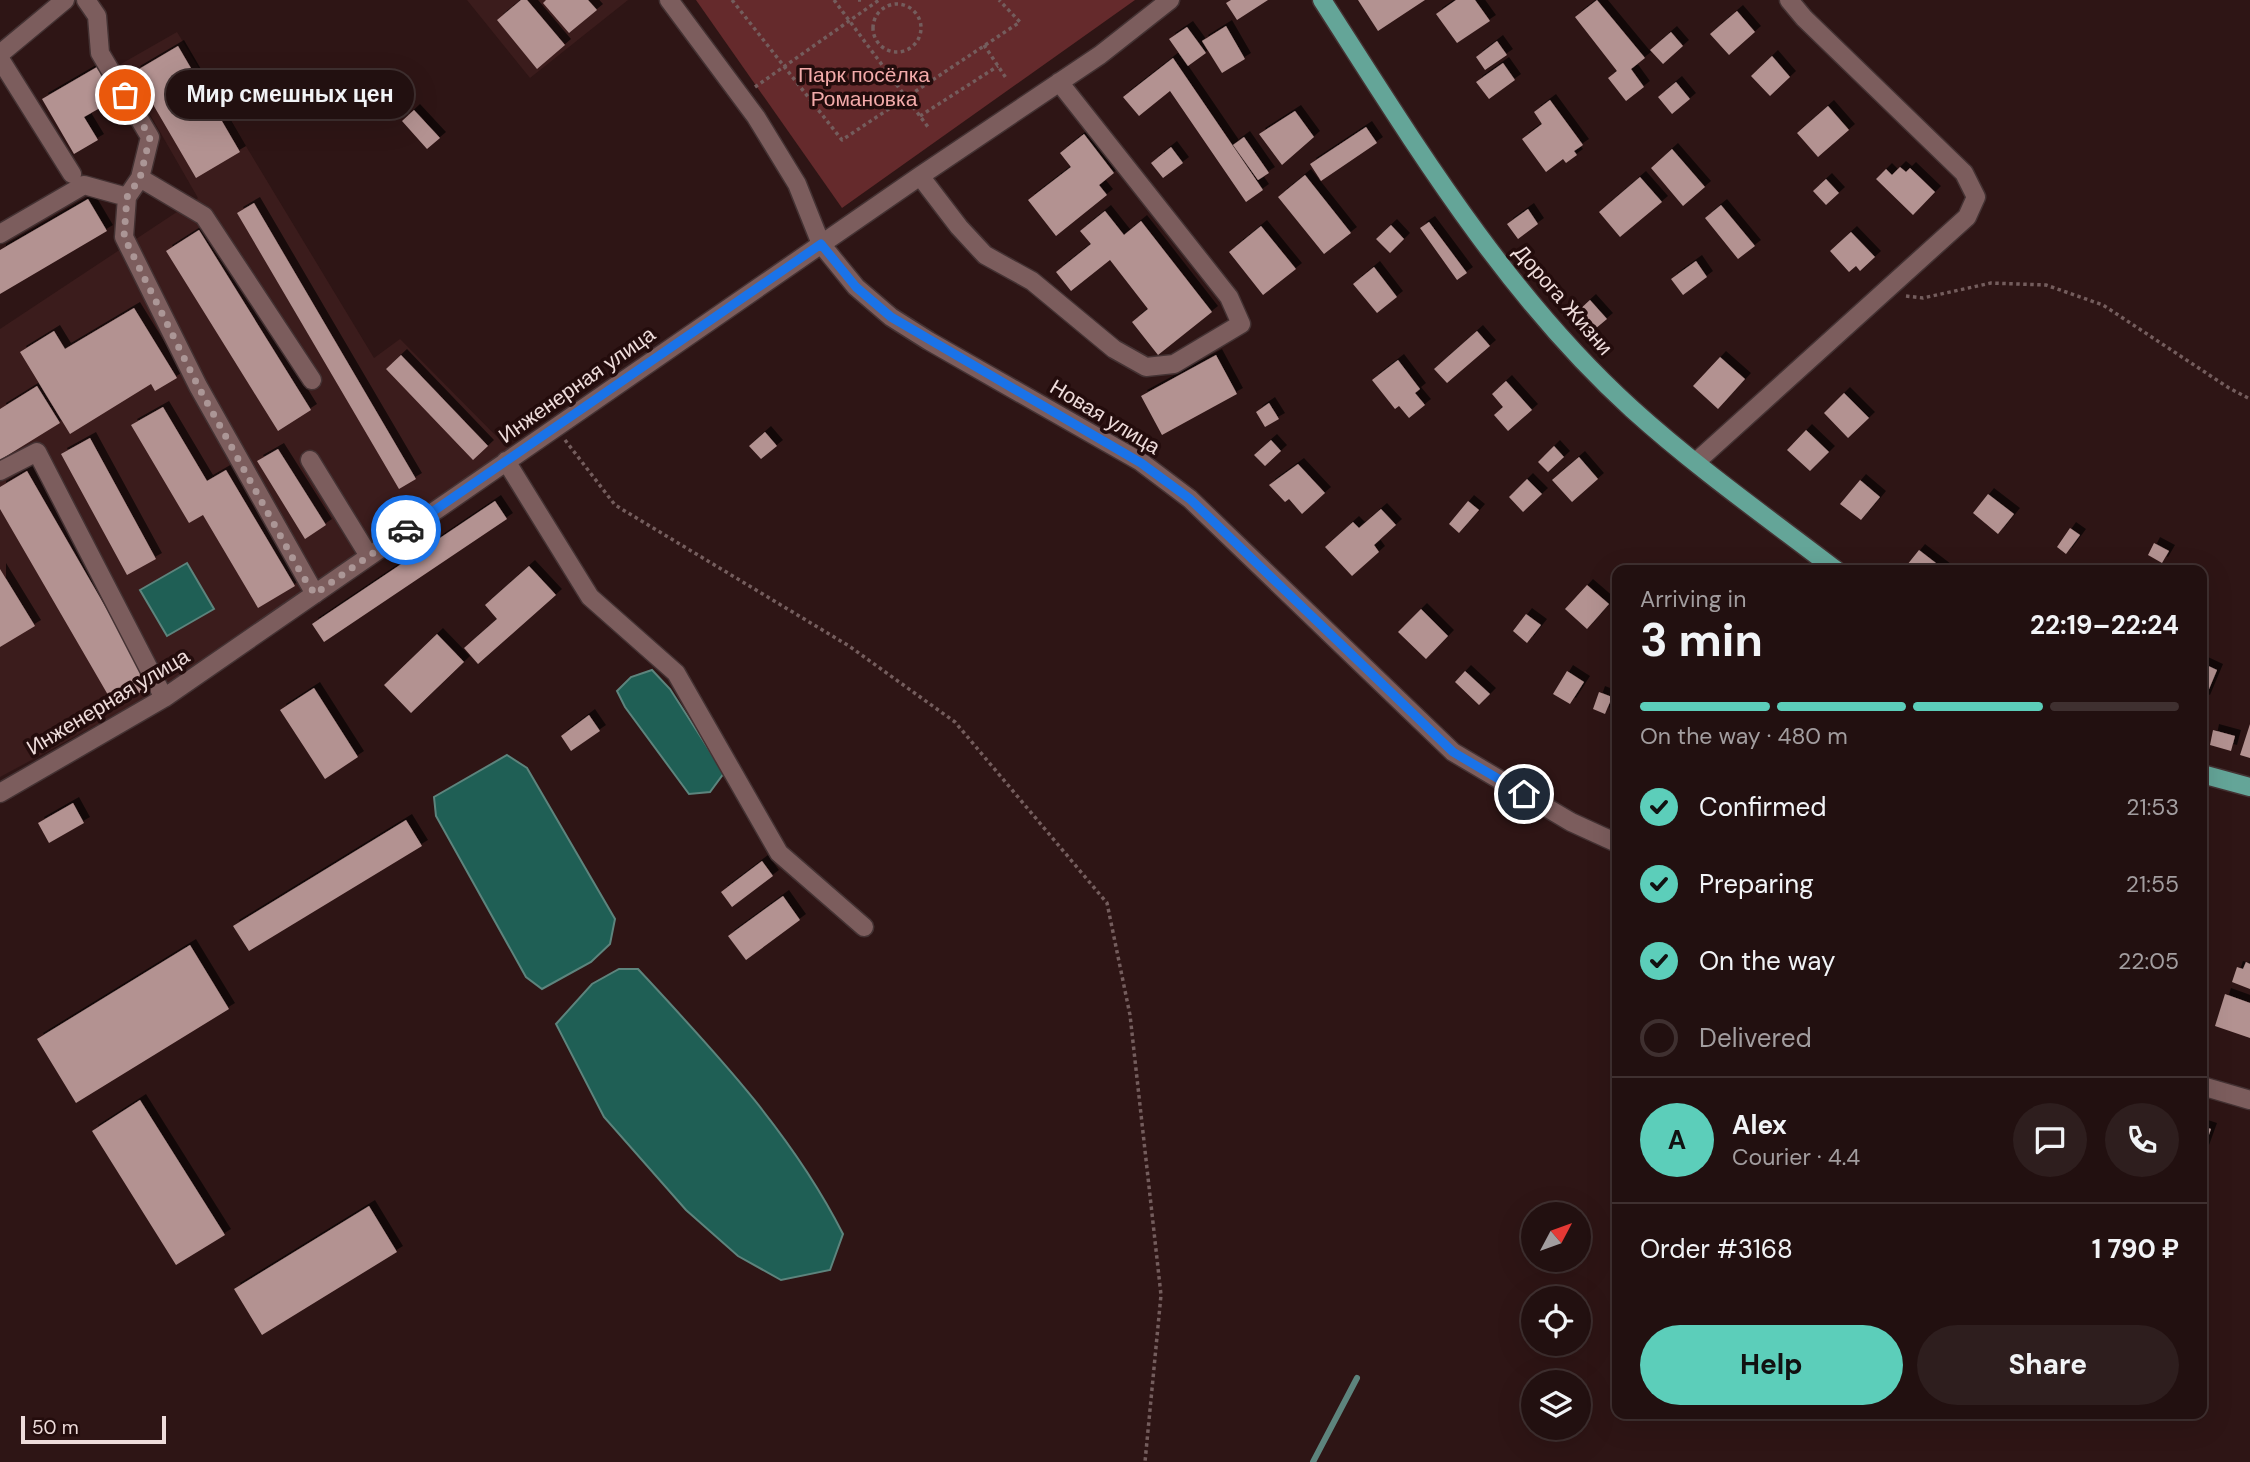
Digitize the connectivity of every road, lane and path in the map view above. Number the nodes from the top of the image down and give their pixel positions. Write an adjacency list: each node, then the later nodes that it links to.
1 (65, 0): 16 (street)
2 (86, 0): 27 (street)
3 (669, 0): 21 (street, Новая улица)
4 (732, 0): 17 (path)
5 (834, 0): 12 (path)
6 (999, 0): 14 (path)
7 (1170, 0): 20 (street, Инженерная улица)
8 (1322, 0): 37 (main road, Дорога Жизни)
9 (1789, 0): 31 (street)
10 (877, 1): 11 (path); 12 (path)
11 (881, 9): 13 (path); 13 (path)
12 (849, 21): 15 (path); 17 (path)
13 (877, 43): 15 (path)
14 (984, 45): 18 (path); 22 (path)
15 (870, 48): 22 (path)
16 (0, 56): 25 (street)
17 (785, 66): 21 (path); 22 (path)
18 (998, 66): 19 (path); 23 (path)
19 (1006, 78)
20 (1059, 82): 26 (street, Инженерная улица); 26 (street)
21 (741, 97): 30 (street, Новая улица)
22 (906, 97): 23 (path)
23 (920, 116): 24 (path)
24 (928, 127)
25 (72, 174)
26 (920, 176): 30 (street, Инженерная улица)
27 (140, 178): 28 (street); 32 (street)
28 (127, 197): 29 (street); 41 (street)
29 (0, 234)
30 (821, 244): 34 (street, Инженерная улица); 46 (street, Новая улица)
31 (1882, 294): 33 (path); 37 (street)
32 (312, 380)
33 (2250, 399)
34 (556, 427): 36 (street, Инженерная улица); 50 (path)
35 (310, 460): 39 (street)
36 (506, 461): 39 (street, Инженерная улица); 47 (street)
37 (1696, 462): 40 (main road, Дорога Жизни)
38 (0, 471): 42 (street)
39 (369, 556): 41 (street, Инженерная улица)
40 (1830, 565)
41 (315, 594): 42 (street, Инженерная улица)
42 (164, 698): 45 (street, Инженерная улица)
43 (2207, 775): 44 (main road)
44 (2250, 787)
45 (0, 793)
46 (1612, 841)
47 (864, 928)
48 (2207, 1087): 49 (street)
49 (2250, 1100)
50 (1145, 1462)

